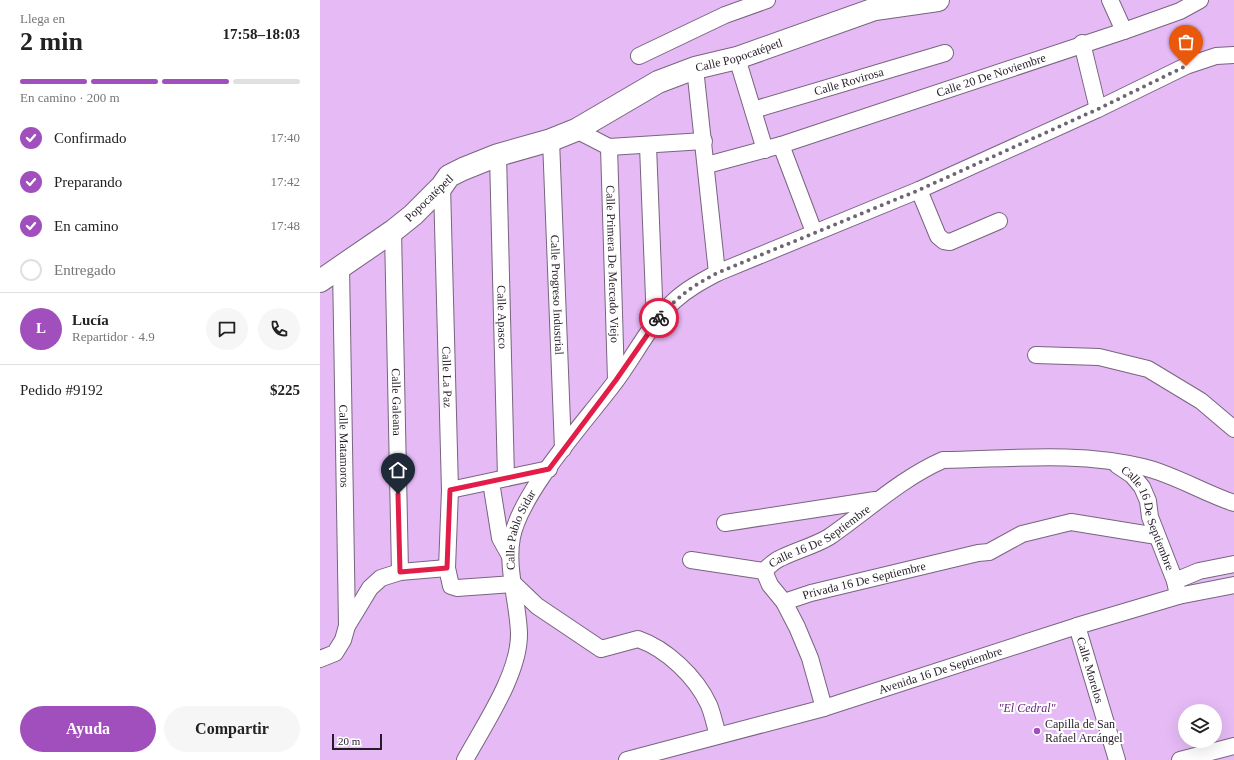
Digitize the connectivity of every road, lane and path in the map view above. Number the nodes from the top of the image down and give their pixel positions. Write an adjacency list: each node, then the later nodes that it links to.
1 (766, 0): 9 (street)
2 (1110, 0): 5 (street)
3 (1200, 0): 5 (street, Calle 20 De Noviembre)
4 (926, 1): 10 (street, Calle Popocatépetl)
5 (1124, 31): 6 (street, Calle 20 De Noviembre)
6 (1082, 43): 12 (street); 17 (street, Calle 20 De Noviembre)
7 (945, 53): 13 (street, Calle Rovirosa)
8 (1234, 55): 12 (street, Calle Pablo Sidar)
9 (639, 56)
10 (737, 58): 11 (street, Calle Popocatépetl); 13 (street)
11 (695, 68): 14 (street, Calle Popocatépetl); 16 (street)
12 (1098, 109): 24 (street, Calle Pablo Sidar)
13 (753, 110): 20 (street)
14 (576, 130): 15 (street, Calle Popocatépetl); 19 (street)
15 (551, 140): 21 (street, Popocatépetl); 35 (street, Calle Progreso Industrial)
16 (704, 141): 18 (street); 22 (street)
17 (781, 145): 20 (street, Calle 20 De Noviembre); 27 (street)
18 (648, 146): 19 (street); 31 (street)
19 (609, 147): 33 (street, Calle Primera De Mercado Viejo)
20 (765, 150): 22 (street, Calle 20 De Noviembre)
21 (498, 155): 23 (street, Popocatépetl); 38 (street, Calle Apasco)
22 (707, 165): 29 (street)
23 (442, 186): 26 (street, Popocatépetl); 39 (street, Calle La Paz)
24 (919, 190): 25 (street); 27 (street, Calle Pablo Sidar)
25 (999, 220)
26 (393, 232): 28 (street, Popocatépetl); 49 (street, Calle Galeana)
27 (814, 232): 29 (street, Calle Pablo Sidar)
28 (341, 266): 30 (street, Popocatépetl); 54 (street, Calle Matamoros)
29 (717, 273): 31 (street, Calle Pablo Sidar)
30 (320, 281)
31 (655, 323): 33 (street, Calle Pablo Sidar)
32 (1036, 354): 34 (street)
33 (616, 380): 35 (street, Calle Pablo Sidar)
34 (1234, 429)
35 (563, 449): 37 (street, Calle Pablo Sidar)
36 (1112, 462): 40 (street, Calle 16 De Septiembre); 41 (street); 43 (street, Calle 16 De Septiembre)
37 (549, 469): 38 (street); 44 (street, Calle Pablo Sidar)
38 (499, 480): 39 (street); 44 (street, Calle Apasco)
39 (450, 490): 47 (street, Calle La Paz)
40 (877, 500): 42 (street); 48 (street, Calle 16 De Septiembre)
41 (1234, 503)
42 (725, 523)
43 (1157, 536): 52 (street, Calle 16 De Septiembre); 53 (street, Privada 16 De Septiembre)
44 (510, 556): 50 (street, Calle Pablo Sidar)
45 (691, 560): 48 (street)
46 (1234, 564): 52 (street, Avenida 16 De Septiembre)
47 (447, 568): 49 (street); 50 (street, Calle La Paz)
48 (764, 571): 53 (street, Calle 16 De Septiembre)
49 (400, 572): 54 (street)
50 (514, 584): 58 (street); 60 (street, Calle Pablo Sidar)
51 (1234, 585): 52 (street)
52 (1177, 588): 55 (street, Avenida 16 De Septiembre)
53 (784, 602): 57 (street, Calle 16 De Septiembre)
54 (347, 626): 56 (street)
55 (1077, 626): 57 (street, Avenida 16 De Septiembre); 62 (street, Calle Morelos)
56 (320, 659)
57 (824, 708): 58 (street, Avenida 16 De Septiembre)
58 (718, 735): 61 (street, Avenida 16 De Septiembre)
59 (1234, 746): 63 (street)
60 (465, 760)
61 (627, 760)
62 (1118, 760)
63 (1180, 760)

